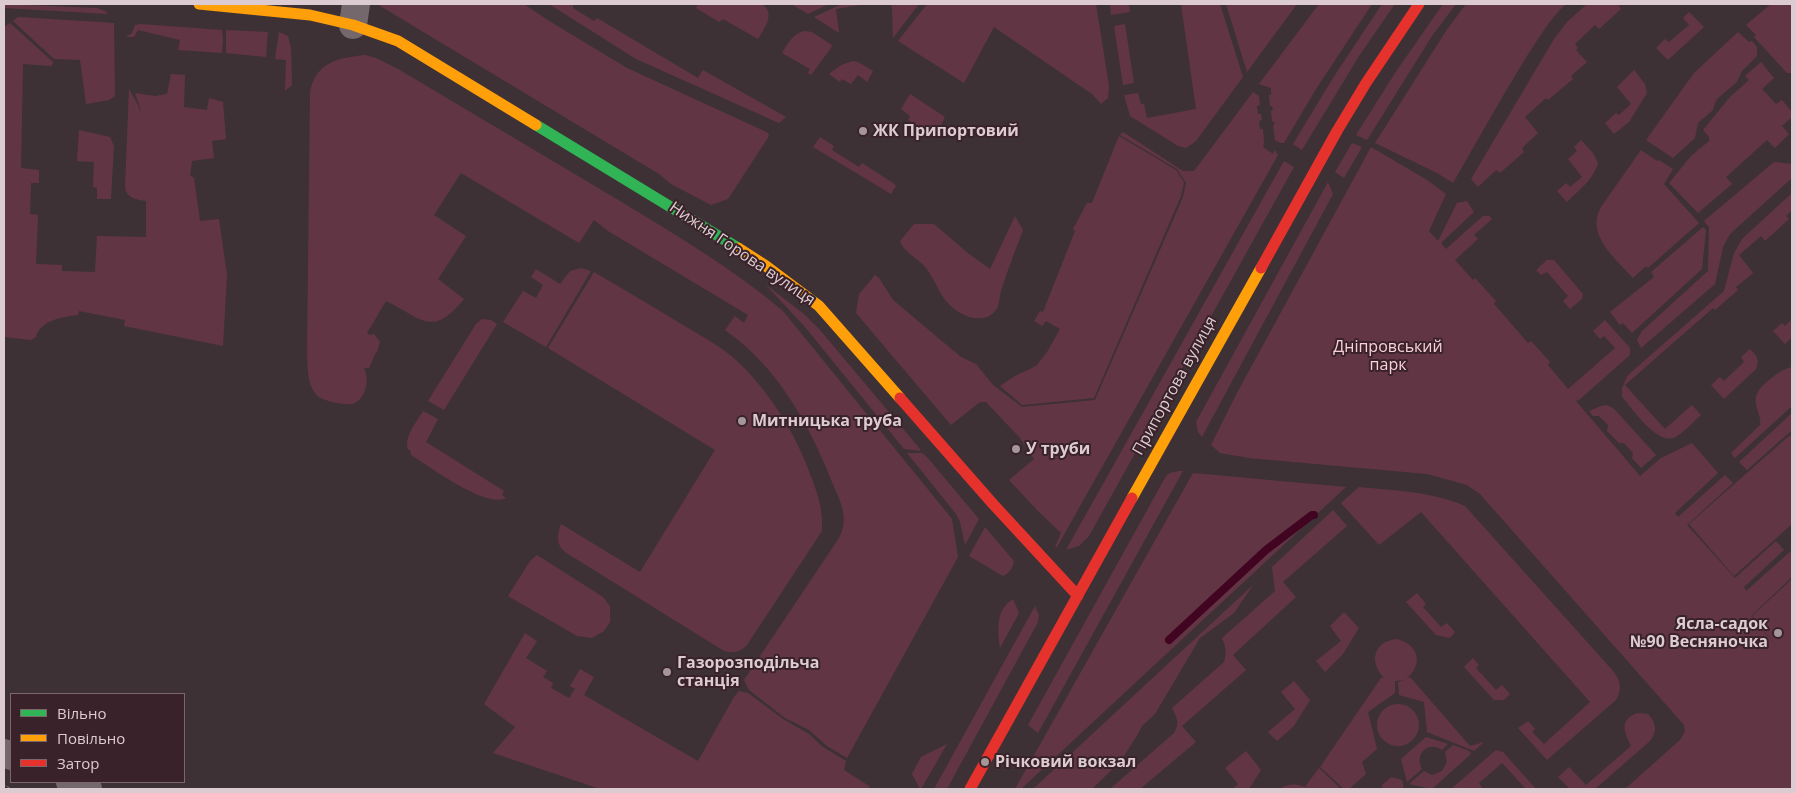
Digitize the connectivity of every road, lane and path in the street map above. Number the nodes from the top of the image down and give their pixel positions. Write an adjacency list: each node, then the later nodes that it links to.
1 (199, 4): 3 (street, Нижня Горова вулиця)
2 (1419, 4): 4 (street, Припортова вулиця)
3 (354, 14): 4 (street, Нижня Горова вулиця)
4 (1078, 596): 7 (street, Припортова вулиця)
5 (73, 783): 6 (street)
6 (88, 789)
7 (970, 789)

